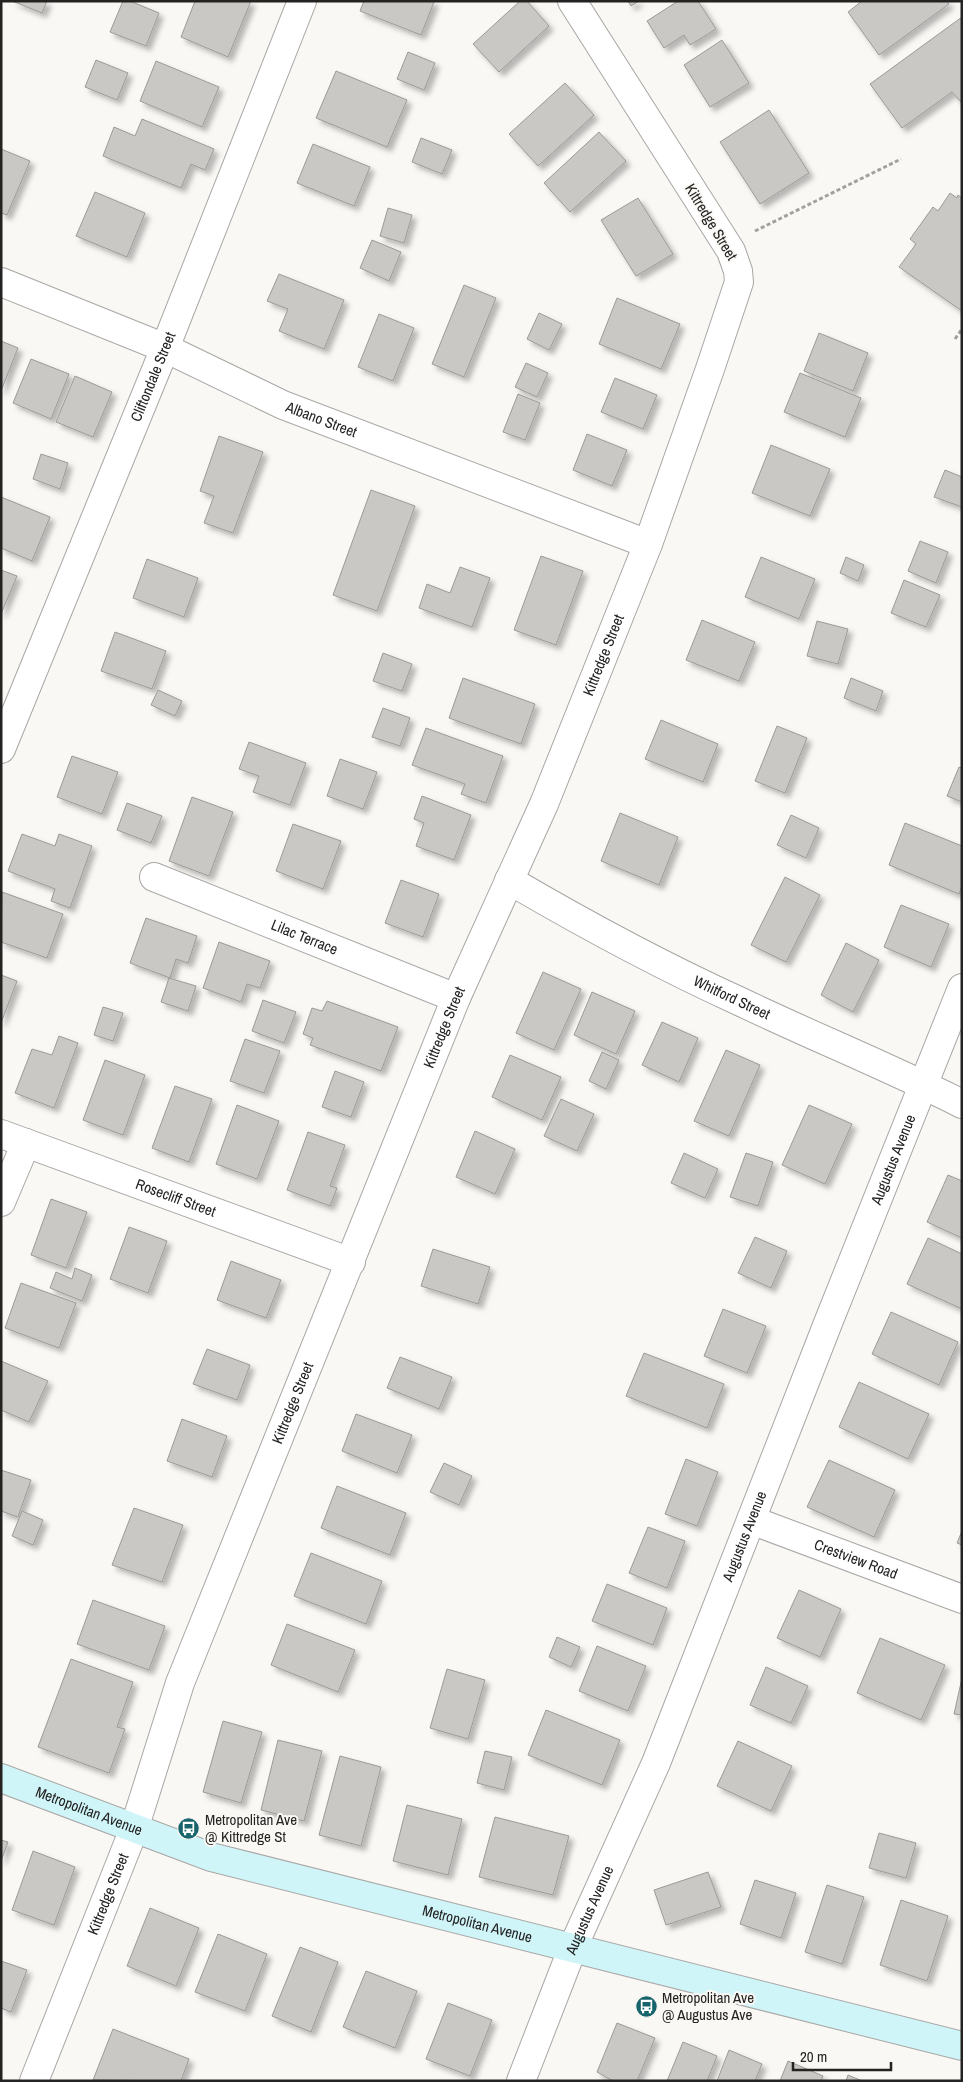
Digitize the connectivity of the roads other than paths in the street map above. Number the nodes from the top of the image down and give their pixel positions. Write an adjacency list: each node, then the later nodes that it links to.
1 (302, 1): 4 (street, Cliftondale Street)
2 (572, 1): 5 (street, Kittredge Street)
3 (1, 282): 4 (street, Albano Street)
4 (165, 348): 5 (street, Albano Street); 6 (street, Cliftondale Street)
5 (648, 544): 8 (street, Kittredge Street)
6 (1, 749)
7 (154, 877): 10 (street, Lilac Terrace)
8 (509, 880): 10 (street, Kittredge Street); 11 (street, Whitford Street)
9 (962, 988): 11 (street, Augustus Avenue)
10 (456, 998): 15 (street, Kittredge Street)
11 (924, 1084): 12 (street, Whitford Street); 16 (street, Augustus Avenue)
12 (962, 1104)
13 (14, 1139): 14 (street); 15 (street, Rosecliff Street)
14 (1, 1202)
15 (350, 1262): 19 (street, Kittredge Street)
16 (751, 1520): 17 (street, Crestview Road); 20 (street, Augustus Avenue)
17 (962, 1599)
18 (1, 1778): 19 (street, Metropolitan Avenue)
19 (134, 1829): 20 (street, Metropolitan Avenue); 22 (street, Kittredge Street)
20 (573, 1947): 21 (street, Metropolitan Avenue); 23 (street, Augustus Avenue)
21 (962, 2046)
22 (34, 2081)
23 (521, 2081)

